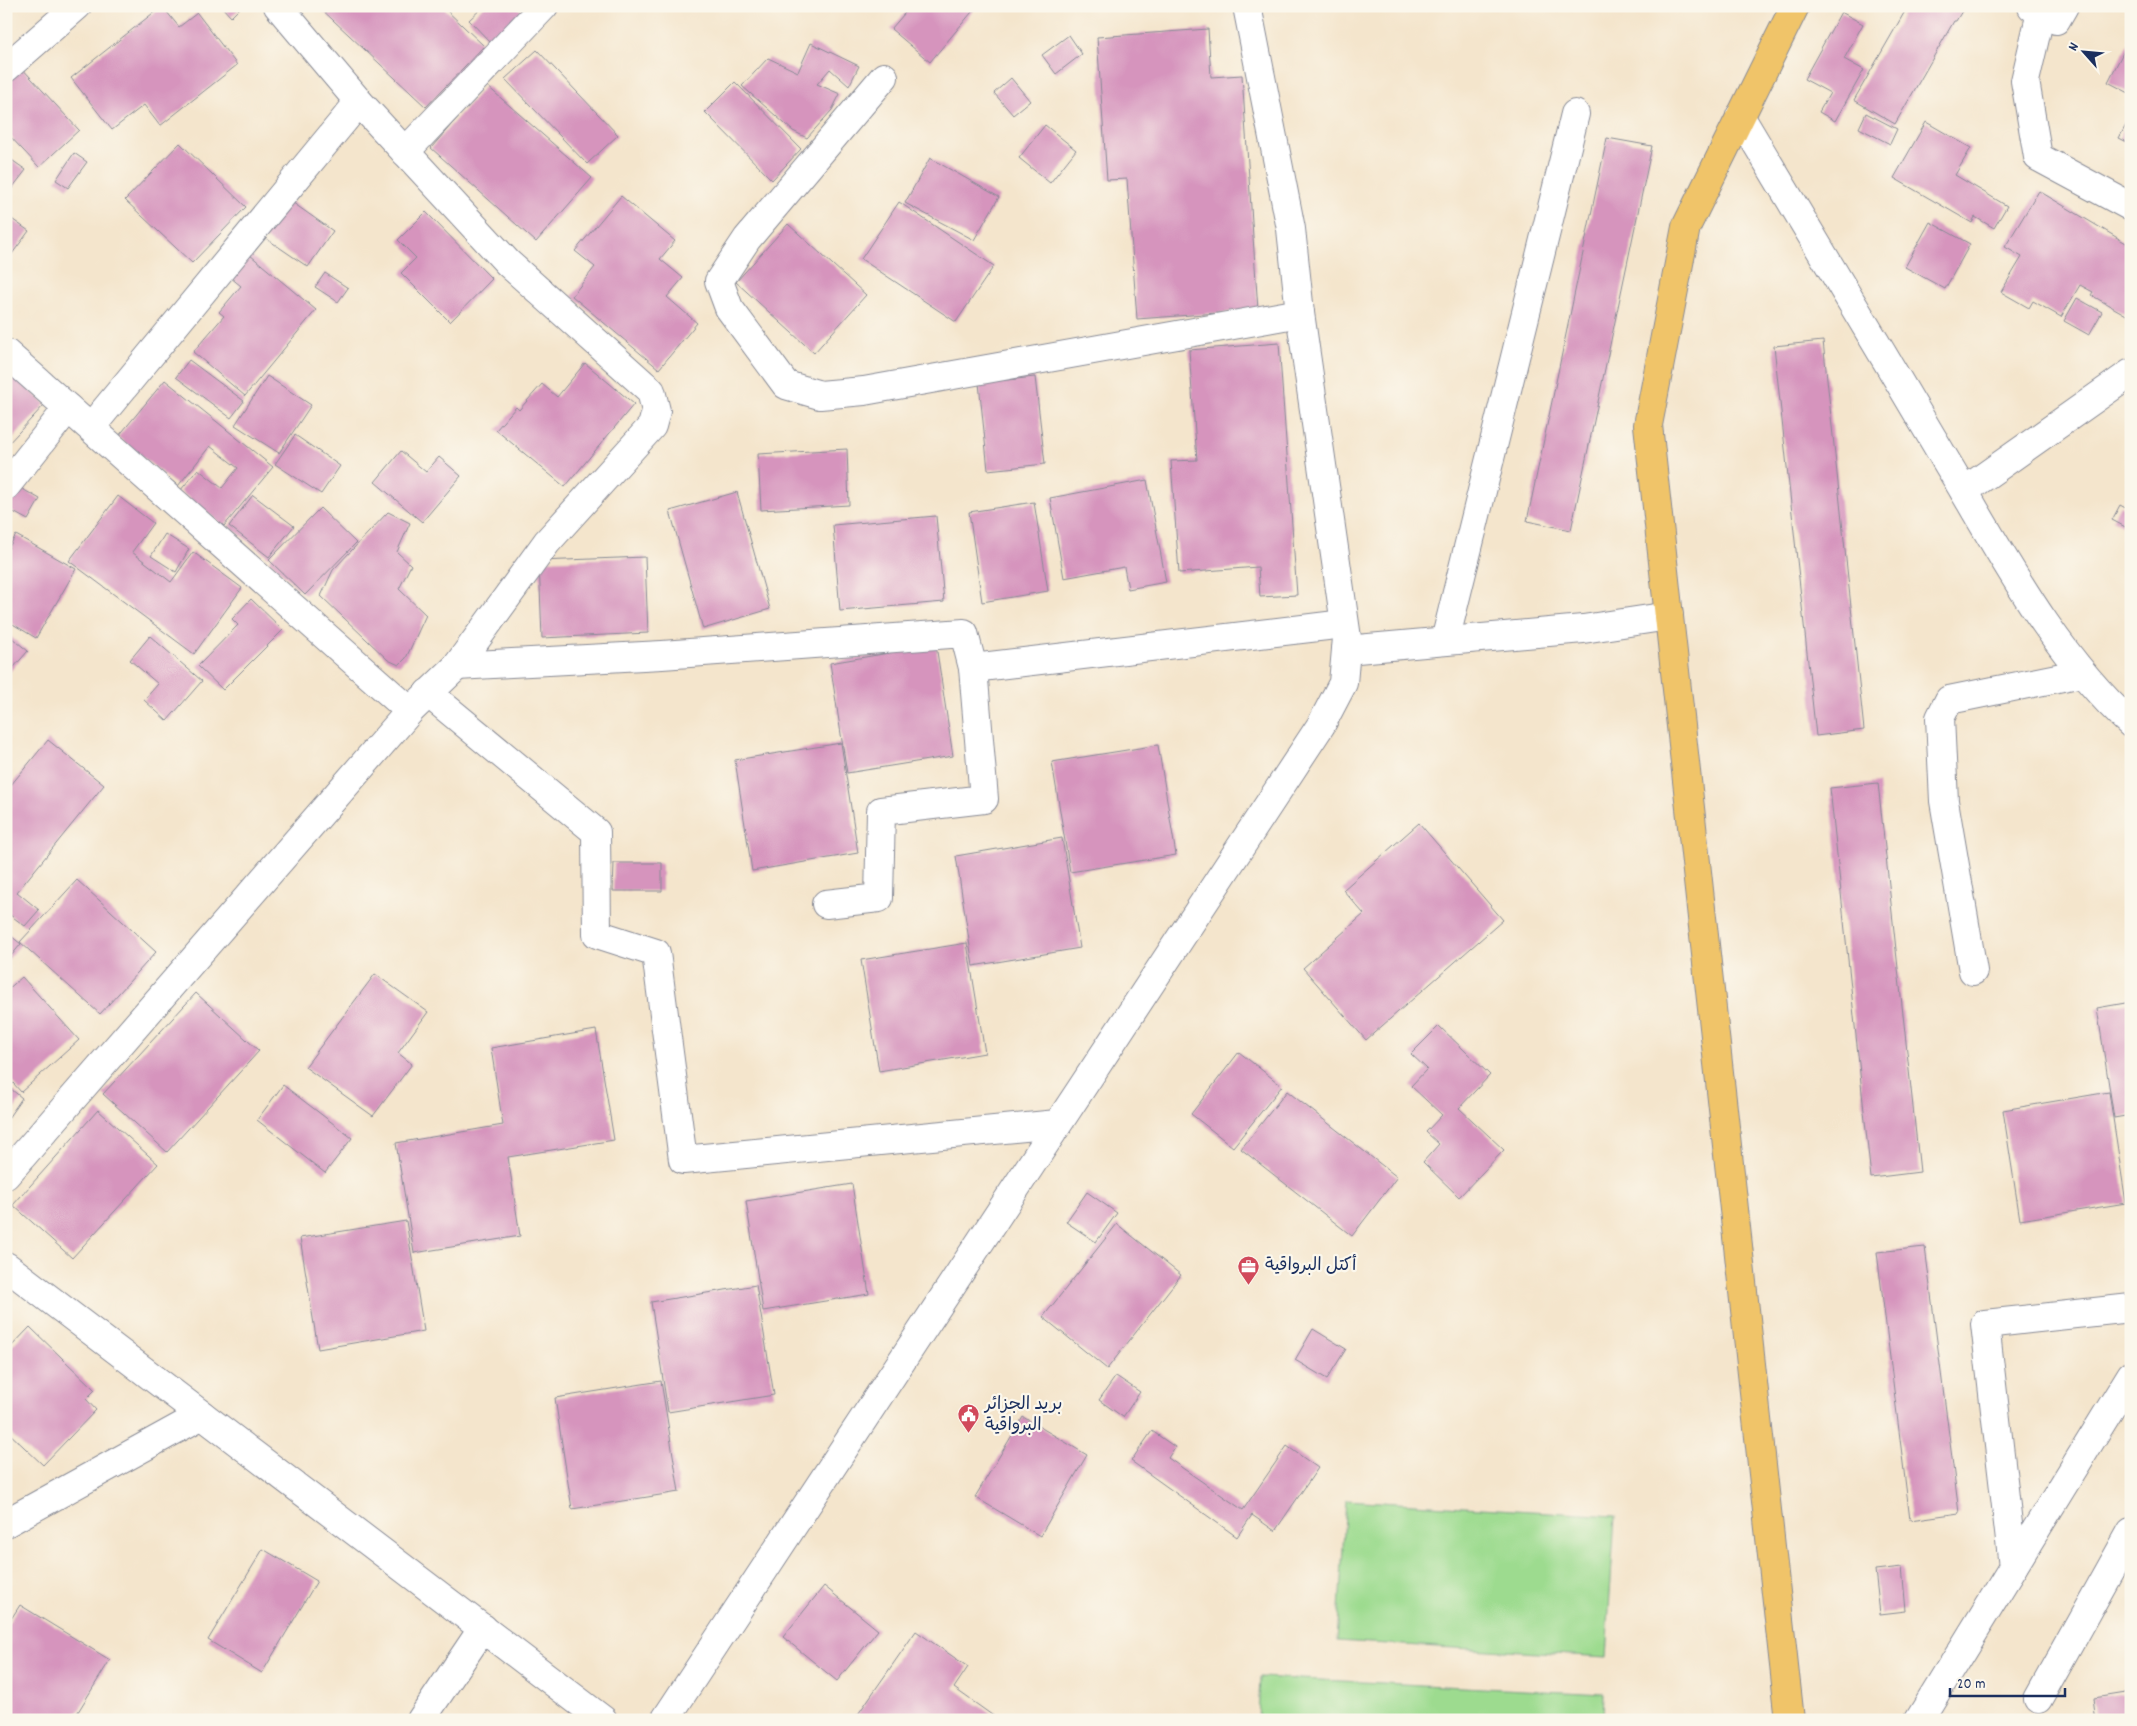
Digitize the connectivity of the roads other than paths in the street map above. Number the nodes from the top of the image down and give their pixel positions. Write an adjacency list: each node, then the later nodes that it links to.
1 (77, 6): 7 (street)
2 (278, 6): 9 (street)
3 (544, 6): 12 (street)
4 (1247, 6): 14 (street)
5 (1795, 6): 11 (main road)
6 (2045, 8): 13 (street)
7 (6, 68)
8 (884, 78): 14 (street)
9 (359, 102): 12 (street); 18 (street)
10 (1575, 114): 23 (street)
11 (1740, 116): 20 (street); 21 (main road)
12 (404, 152): 24 (street)
13 (2131, 207)
14 (1300, 313): 22 (street)
15 (6, 352): 17 (street)
16 (2131, 373): 20 (street)
17 (68, 408): 18 (street); 19 (street)
18 (92, 427): 27 (street)
19 (6, 486)
20 (1964, 491): 26 (street)
21 (1669, 616): 23 (street); 45 (main road)
22 (1345, 637): 23 (street); 25 (street); 31 (street)
23 (1445, 641)
24 (457, 666): 25 (street); 27 (street)
25 (973, 668): 29 (street)
26 (2082, 673): 28 (street); 30 (street)
27 (419, 702): 31 (street); 32 (street)
28 (2131, 724)
29 (826, 904)
30 (1972, 971)
31 (1057, 1124): 44 (street)
32 (6, 1175)
33 (6, 1266): 36 (street)
34 (2131, 1308): 39 (street)
35 (2131, 1375): 39 (street)
36 (202, 1415): 37 (street); 40 (street)
37 (6, 1523)
38 (2131, 1532): 41 (street)
39 (2013, 1567): 46 (street)
40 (483, 1628): 42 (street); 43 (street)
41 (2038, 1698)
42 (421, 1720)
43 (603, 1720)
44 (665, 1720)
45 (1790, 1720)
46 (1919, 1720)

